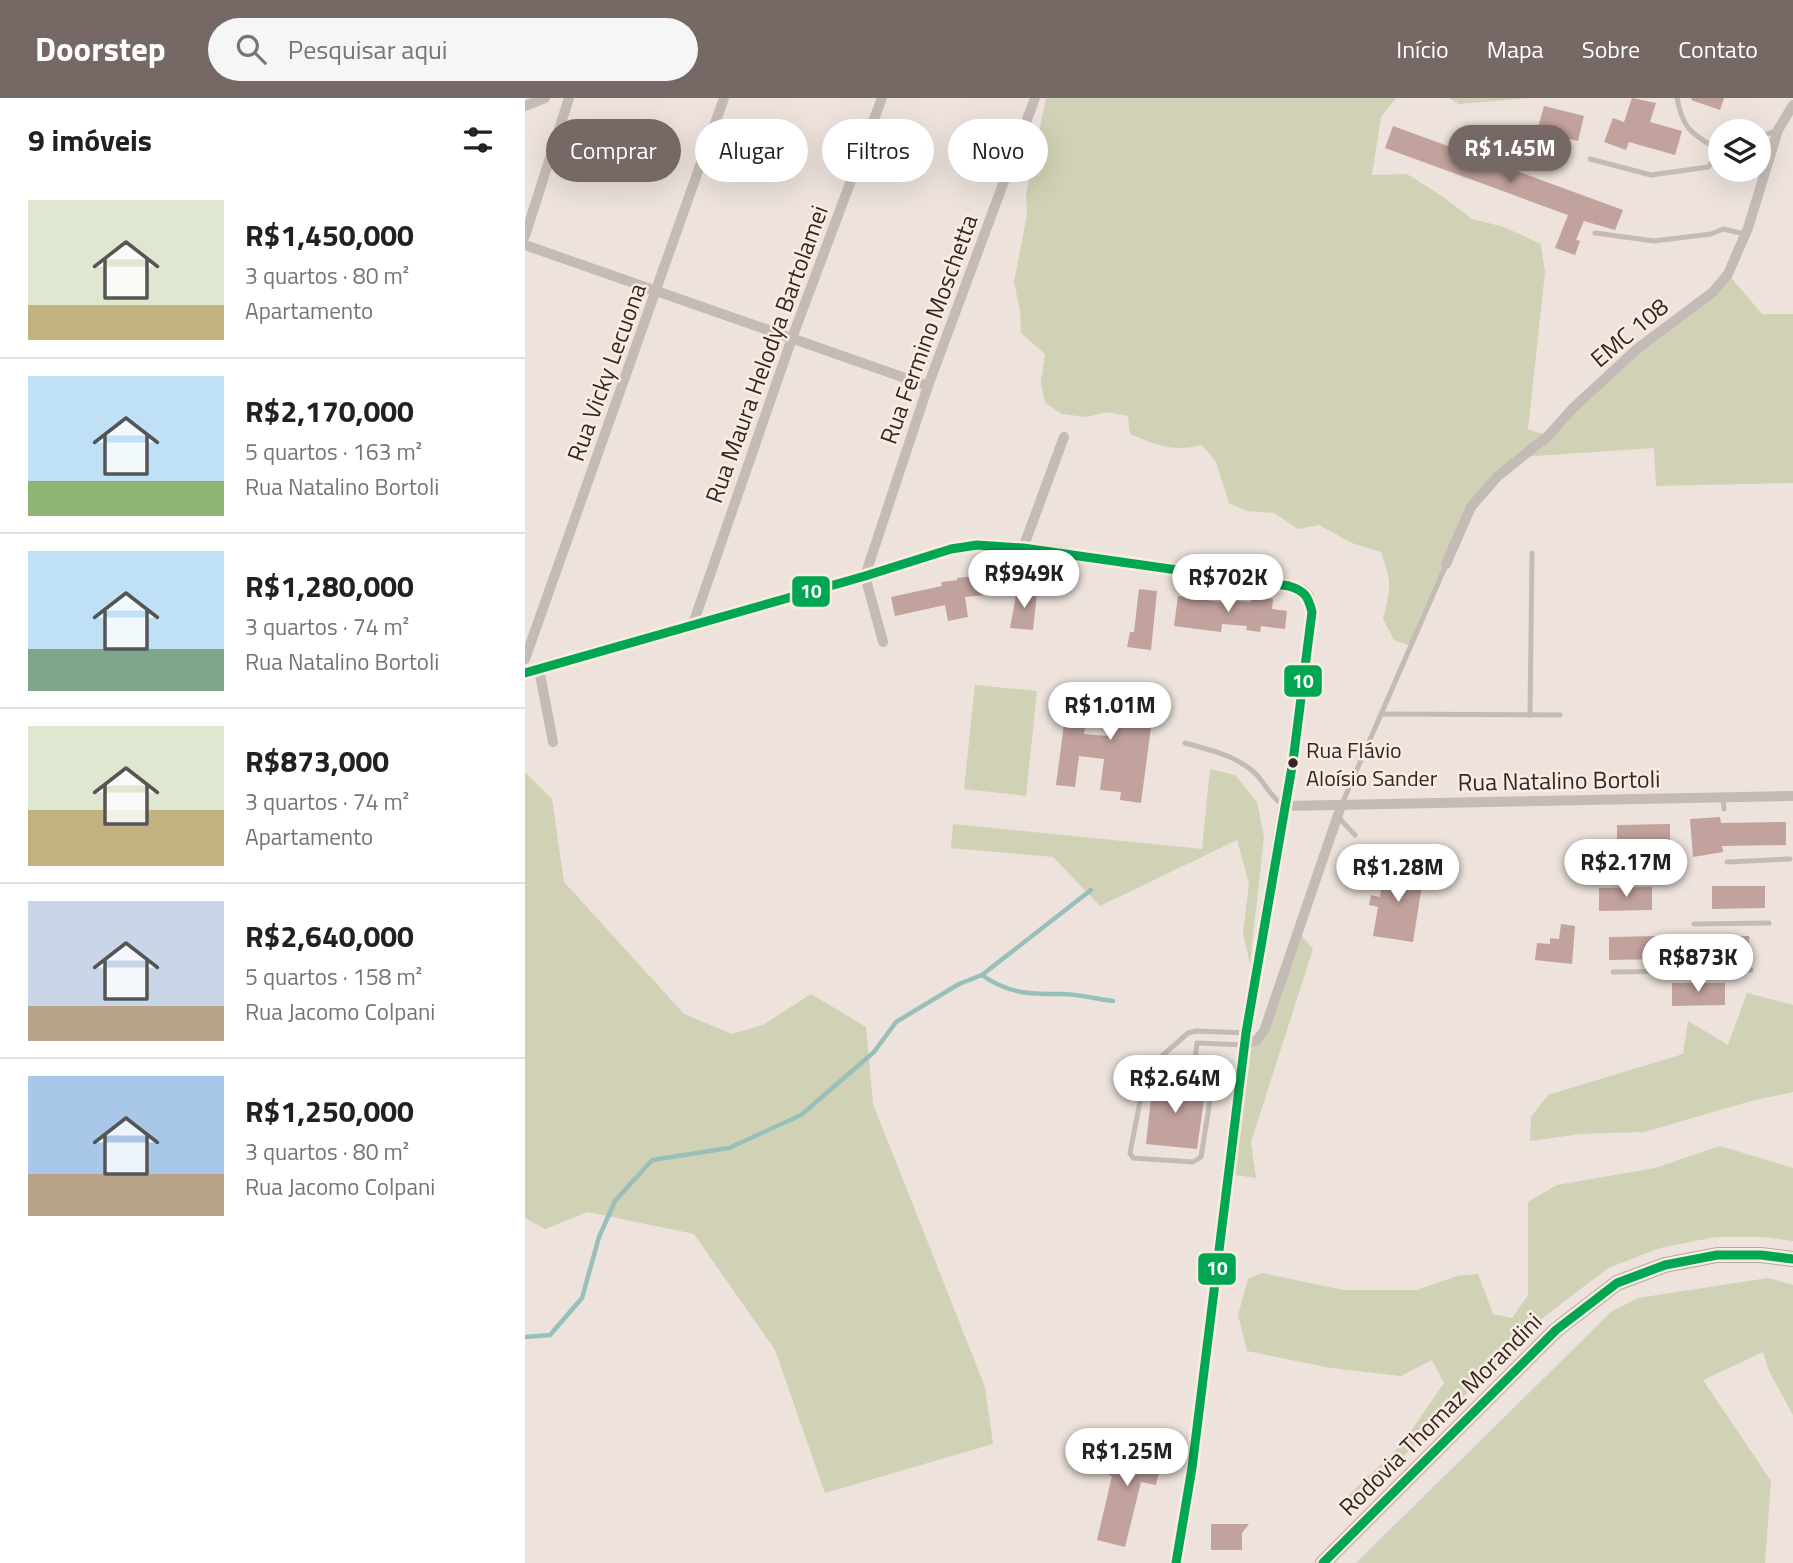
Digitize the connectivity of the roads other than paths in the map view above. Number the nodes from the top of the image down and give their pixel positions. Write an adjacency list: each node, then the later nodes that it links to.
1 (545, 98): 7 (street)
2 (569, 98): 16 (street)
3 (724, 98): 18 (street, Rua Vicky Lecuona)
4 (882, 98): 19 (street, Rua Maura Helodya Bartolamei)
5 (1035, 98): 20 (street, Rua Fermino Moschetta)
6 (1677, 98): 11 (lane)
7 (525, 106)
8 (1793, 106): 9 (street, EMC 108)
9 (1778, 130): 10 (lane); 15 (street, EMC 108)
10 (1771, 133)
11 (1708, 145)
12 (1590, 159): 13 (lane)
13 (1708, 167)
14 (1595, 233): 15 (lane)
15 (1745, 234): 24 (street, EMC 108)
16 (525, 236)
17 (525, 245): 18 (street)
18 (657, 291): 19 (street); 28 (street, Rua Vicky Lecuona)
19 (792, 338): 20 (street); 26 (street, Rua Maura Helodya Bartolamei)
20 (927, 386): 25 (street, Rua Fermino Moschetta)
21 (1064, 437): 22 (street)
22 (1023, 548): 25 (street); 37 (street)
23 (1532, 553): 32 (lane)
24 (1446, 564): 31 (lane)
25 (865, 576): 26 (street); 27 (street)
26 (692, 624): 29 (street)
27 (883, 642)
28 (525, 659)
29 (539, 669): 30 (street); 34 (street)
30 (525, 673)
31 (1382, 714): 32 (lane); 38 (lane)
32 (1530, 715): 33 (lane)
33 (1560, 715)
34 (553, 742)
35 (1185, 743): 37 (lane)
36 (1793, 796): 38 (street, Rua Natalino Bortoli)
37 (1283, 806): 38 (street, Rua Natalino Bortoli); 46 (street)
38 (1339, 811): 39 (lane); 46 (street)
39 (1355, 835)
40 (1790, 859): 41 (lane)
41 (1727, 862)
42 (1769, 923): 43 (lane)
43 (1694, 924)
44 (1751, 970): 45 (lane)
45 (1613, 972)
46 (1245, 1039): 46 (lane); 48 (street)
47 (1793, 1259): 49 (main road, Rodovia Thomaz Morandini)
48 (1176, 1563)
49 (1323, 1563)

